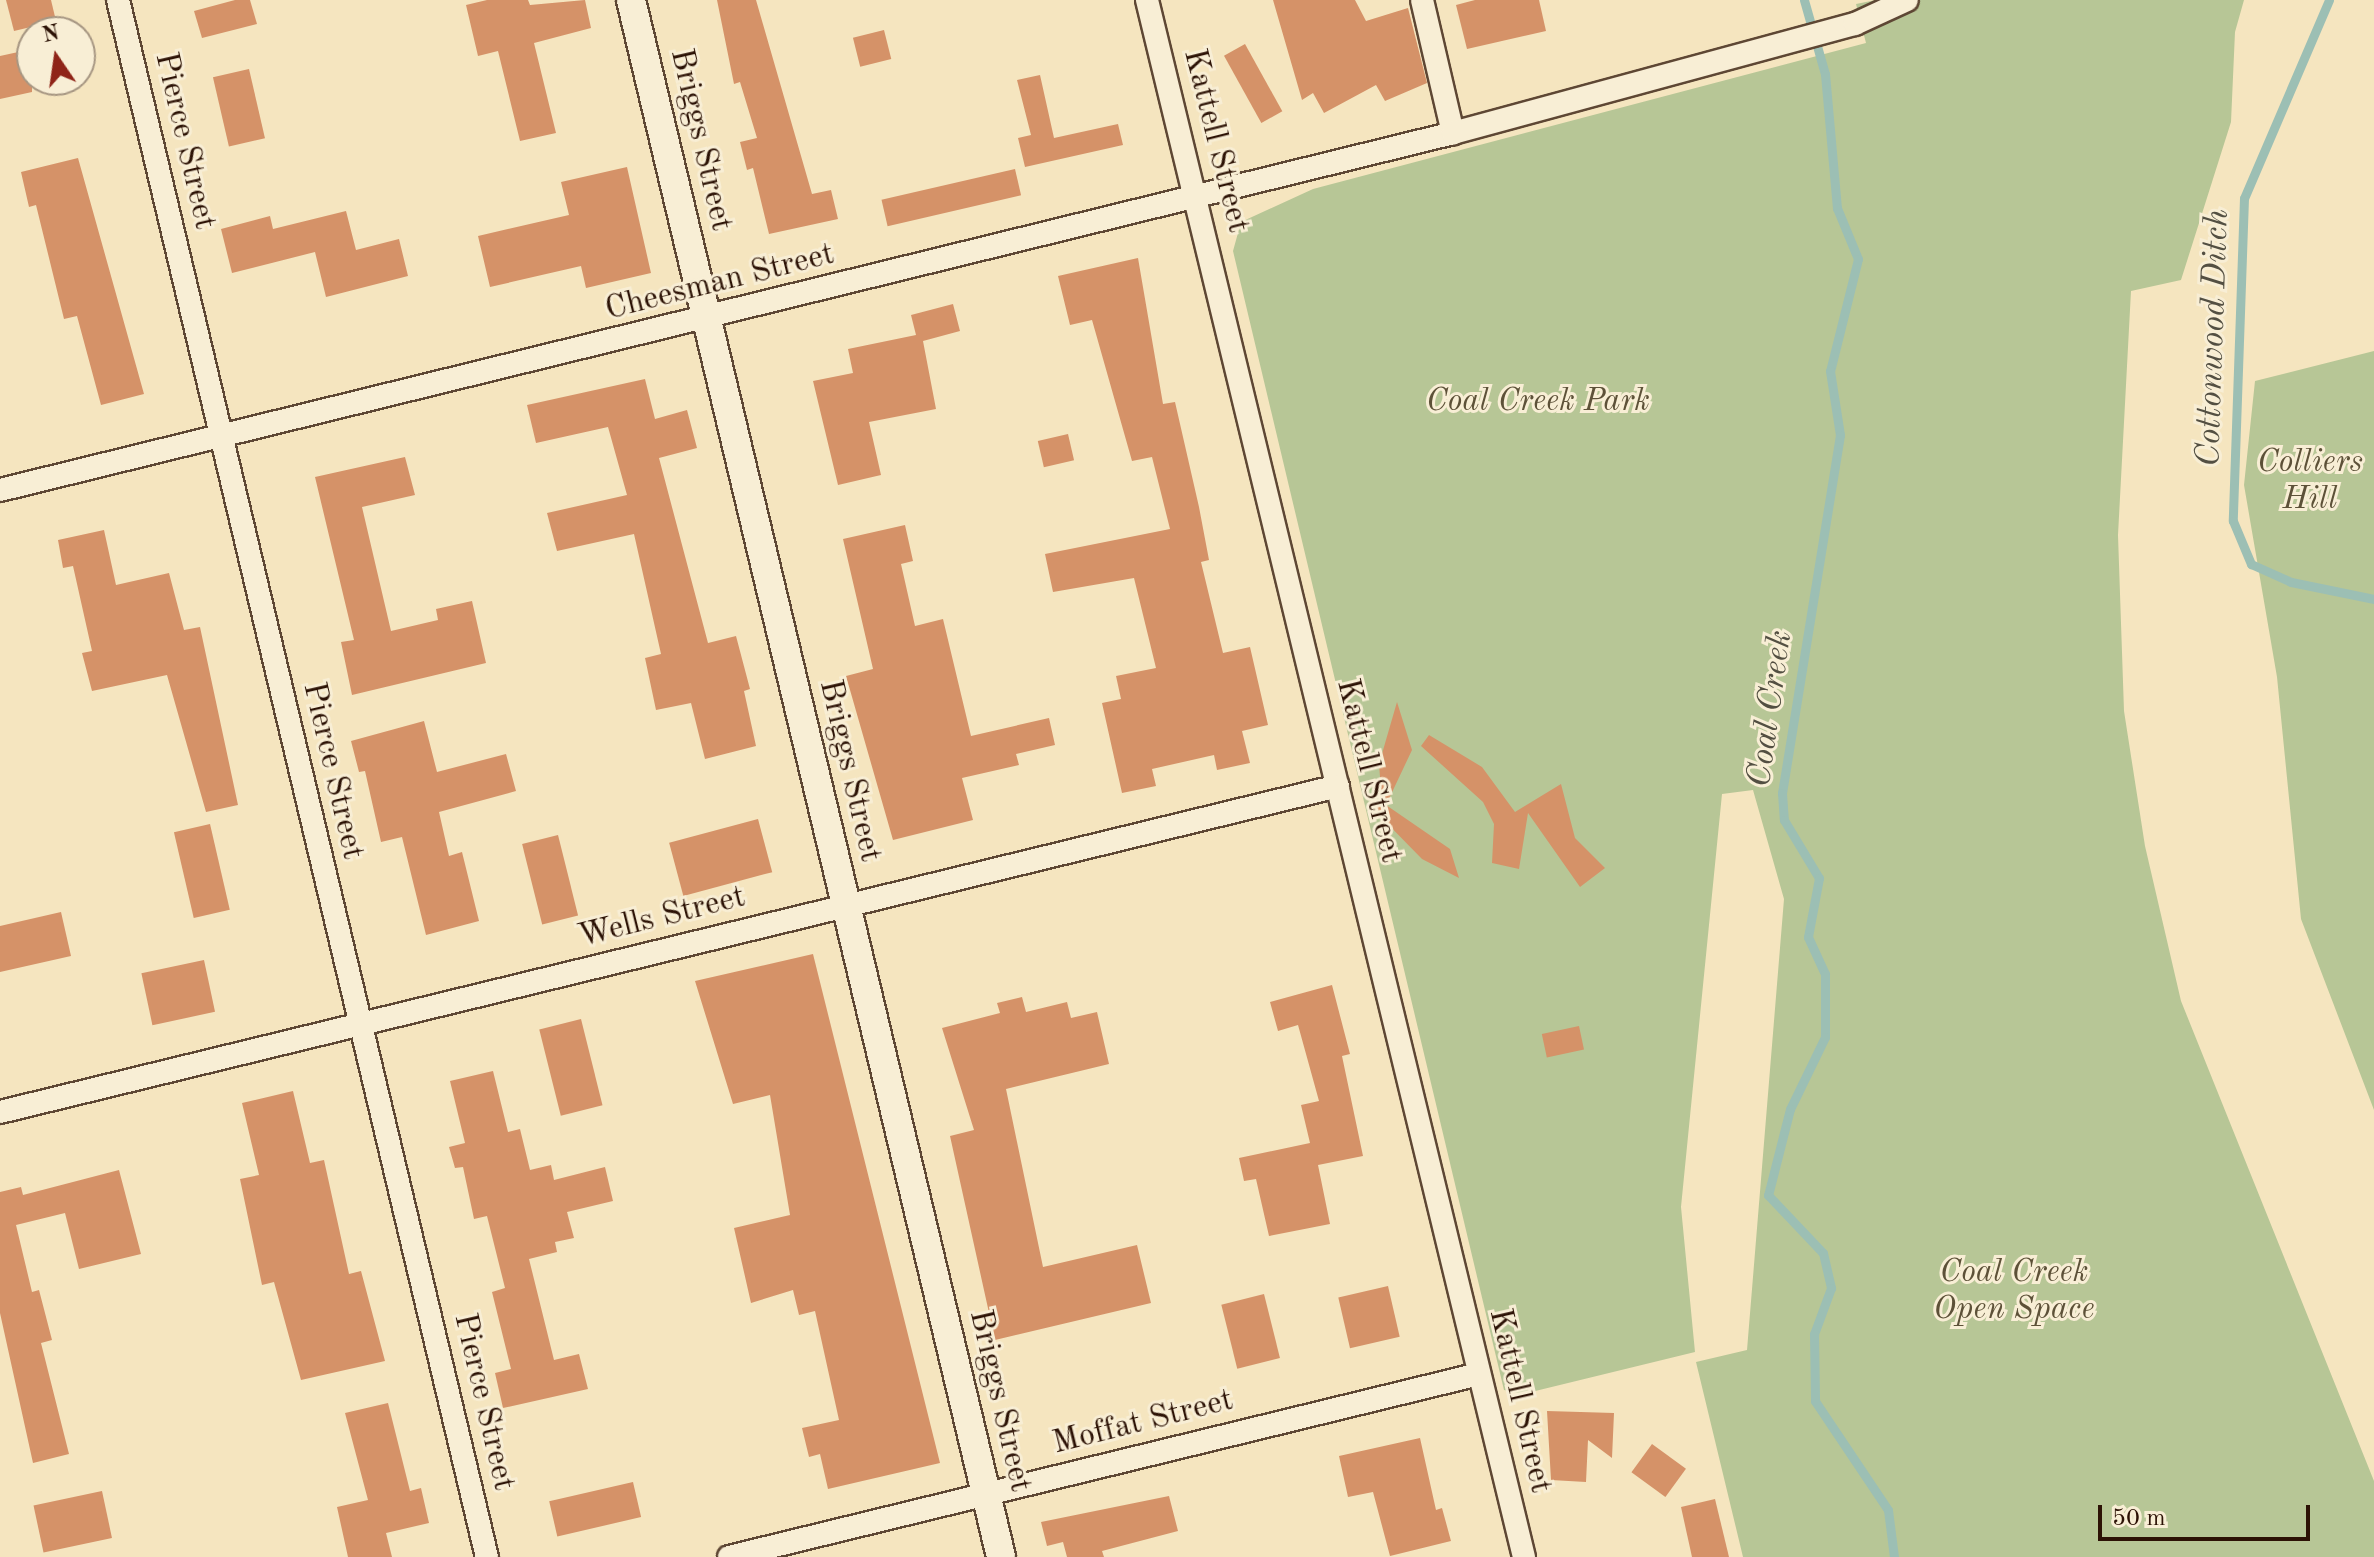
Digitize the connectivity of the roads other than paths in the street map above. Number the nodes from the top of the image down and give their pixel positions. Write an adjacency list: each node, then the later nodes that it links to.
1 (118, 0): 9 (street, Pierce Street)
2 (631, 0): 8 (street, Briggs Street)
3 (1147, 0): 7 (street, Kattell Street)
4 (1422, 0): 6 (street)
5 (1907, 0): 6 (street, Cheesman Street)
6 (1453, 133): 7 (street, Cheesman Street)
7 (1196, 198): 8 (street, Cheesman Street); 11 (street, Kattell Street)
8 (708, 319): 9 (street, Cheesman Street); 12 (street, Briggs Street)
9 (220, 437): 10 (street, Cheesman Street); 13 (street, Pierce Street)
10 (0, 490)
11 (1338, 786): 12 (street, Wells Street); 15 (street, Kattell Street)
12 (847, 906): 13 (street, Wells Street); 16 (street, Briggs Street)
13 (360, 1024): 14 (street, Wells Street); 17 (street, Pierce Street)
14 (0, 1112)
15 (1479, 1374): 16 (street, Moffat Street); 20 (street, Kattell Street)
16 (986, 1495): 18 (street, Moffat Street); 19 (street, Briggs Street)
17 (487, 1557)
18 (729, 1557)
19 (1001, 1557)
20 (1524, 1557)

